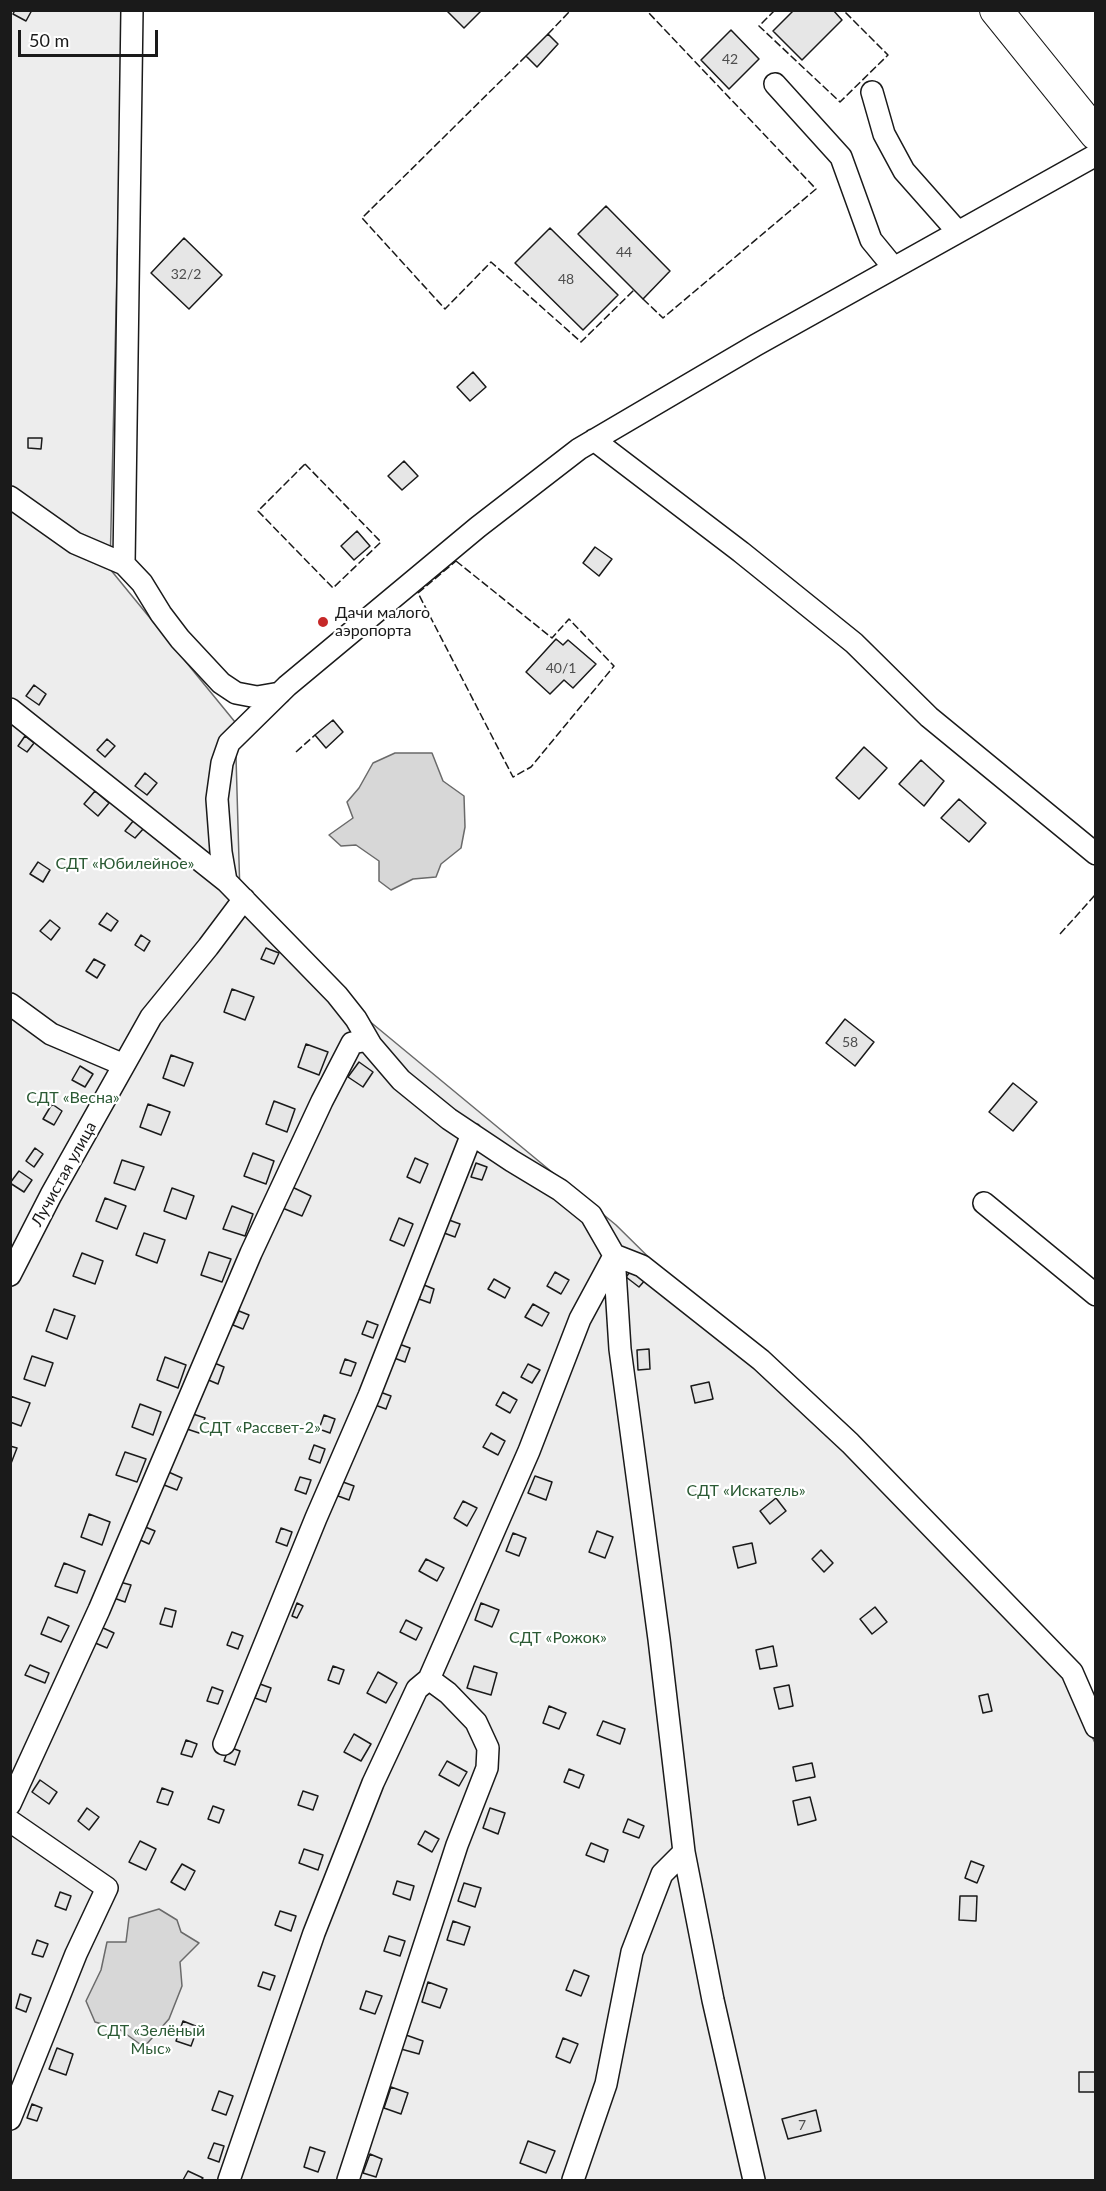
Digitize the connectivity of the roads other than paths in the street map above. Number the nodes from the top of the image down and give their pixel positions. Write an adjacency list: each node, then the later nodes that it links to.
1 (132, 10): 11 (street)
2 (996, 10): 5 (highway)
3 (775, 84): 8 (street)
4 (872, 92): 7 (street)
5 (1095, 134)
6 (1095, 155): 7 (street)
7 (958, 232): 8 (street)
8 (894, 268): 9 (street)
9 (594, 440): 12 (street); 14 (street)
10 (10, 497): 11 (street)
11 (124, 564): 12 (street)
12 (280, 693): 15 (street)
13 (10, 710): 15 (street)
14 (1095, 854)
15 (226, 881): 16 (street)
16 (244, 899): 18 (street); 19 (street, Лучистая улица)
17 (10, 1004): 19 (street)
18 (368, 1040): 20 (street); 28 (street)
19 (124, 1065): 23 (street, Лучистая улица)
20 (472, 1134): 22 (street); 27 (street)
21 (984, 1203): 24 (street)
22 (614, 1255): 25 (street); 26 (street); 30 (street)
23 (10, 1275)
24 (1095, 1295)
25 (429, 1679): 32 (street); 33 (street)
26 (1095, 1727)
27 (224, 1744)
28 (10, 1804)
29 (10, 1821): 31 (street)
30 (684, 1852): 34 (street); 35 (street)
31 (10, 2119)
32 (229, 2181)
33 (348, 2181)
34 (573, 2181)
35 (754, 2181)

